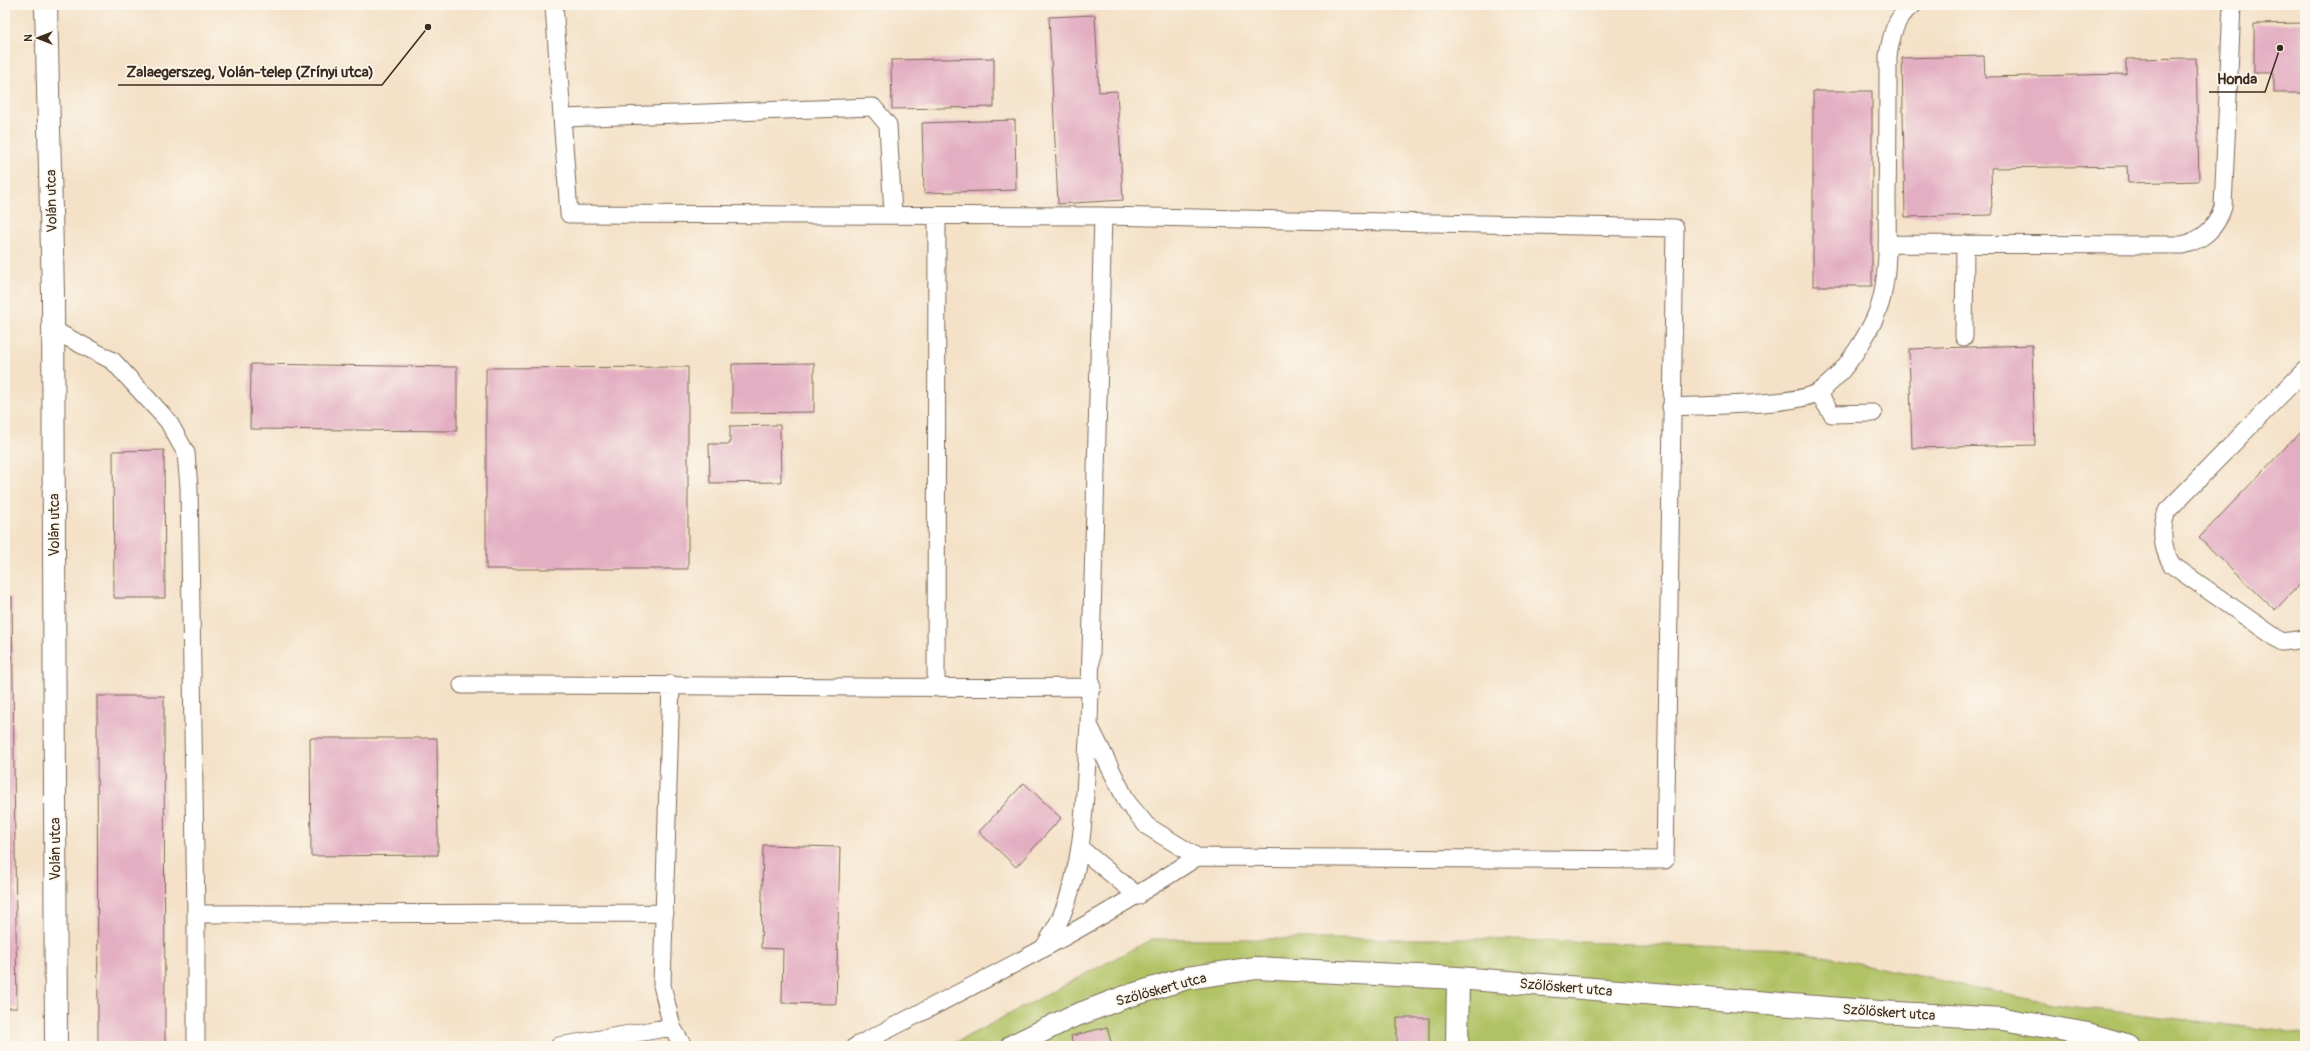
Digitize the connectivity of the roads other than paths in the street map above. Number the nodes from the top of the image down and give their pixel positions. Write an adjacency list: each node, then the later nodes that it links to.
1 (46, 5): 11 (street, Volán utca)
2 (554, 5): 5 (lane)
3 (1913, 5): 9 (lane)
4 (2232, 5): 10 (lane)
5 (563, 118): 6 (lane); 6 (lane)
6 (893, 215): 7 (lane)
7 (937, 216): 8 (lane); 21 (lane)
8 (1103, 216): 15 (lane); 20 (lane)
9 (1887, 244): 10 (lane); 14 (lane)
10 (1965, 244): 12 (lane)
11 (53, 330): 27 (lane); 31 (street, Volán utca)
12 (1964, 337)
13 (2305, 370): 17 (lane)
14 (1818, 393): 15 (lane); 16 (lane)
15 (1671, 407): 24 (lane)
16 (1873, 413)
17 (2305, 639)
18 (671, 684): 19 (lane); 21 (lane); 26 (lane)
19 (462, 685)
20 (1092, 687): 21 (lane); 22 (lane)
21 (936, 688)
22 (1089, 725): 23 (lane); 24 (lane)
23 (1080, 848): 25 (lane); 28 (lane)
24 (1197, 857): 25 (lane)
25 (1138, 896): 28 (lane)
26 (665, 913): 27 (lane); 30 (lane)
27 (196, 914): 32 (lane)
28 (1043, 950): 35 (lane)
29 (1458, 978): 36 (street, Szőlőskert utca); 37 (street); 38 (street, Szőlőskert utca)
30 (672, 1027): 33 (lane); 34 (lane)
31 (56, 1046)
32 (196, 1046)
33 (559, 1046)
34 (683, 1046)
35 (856, 1046)
36 (1012, 1046)
37 (1457, 1046)
38 (2129, 1046)

